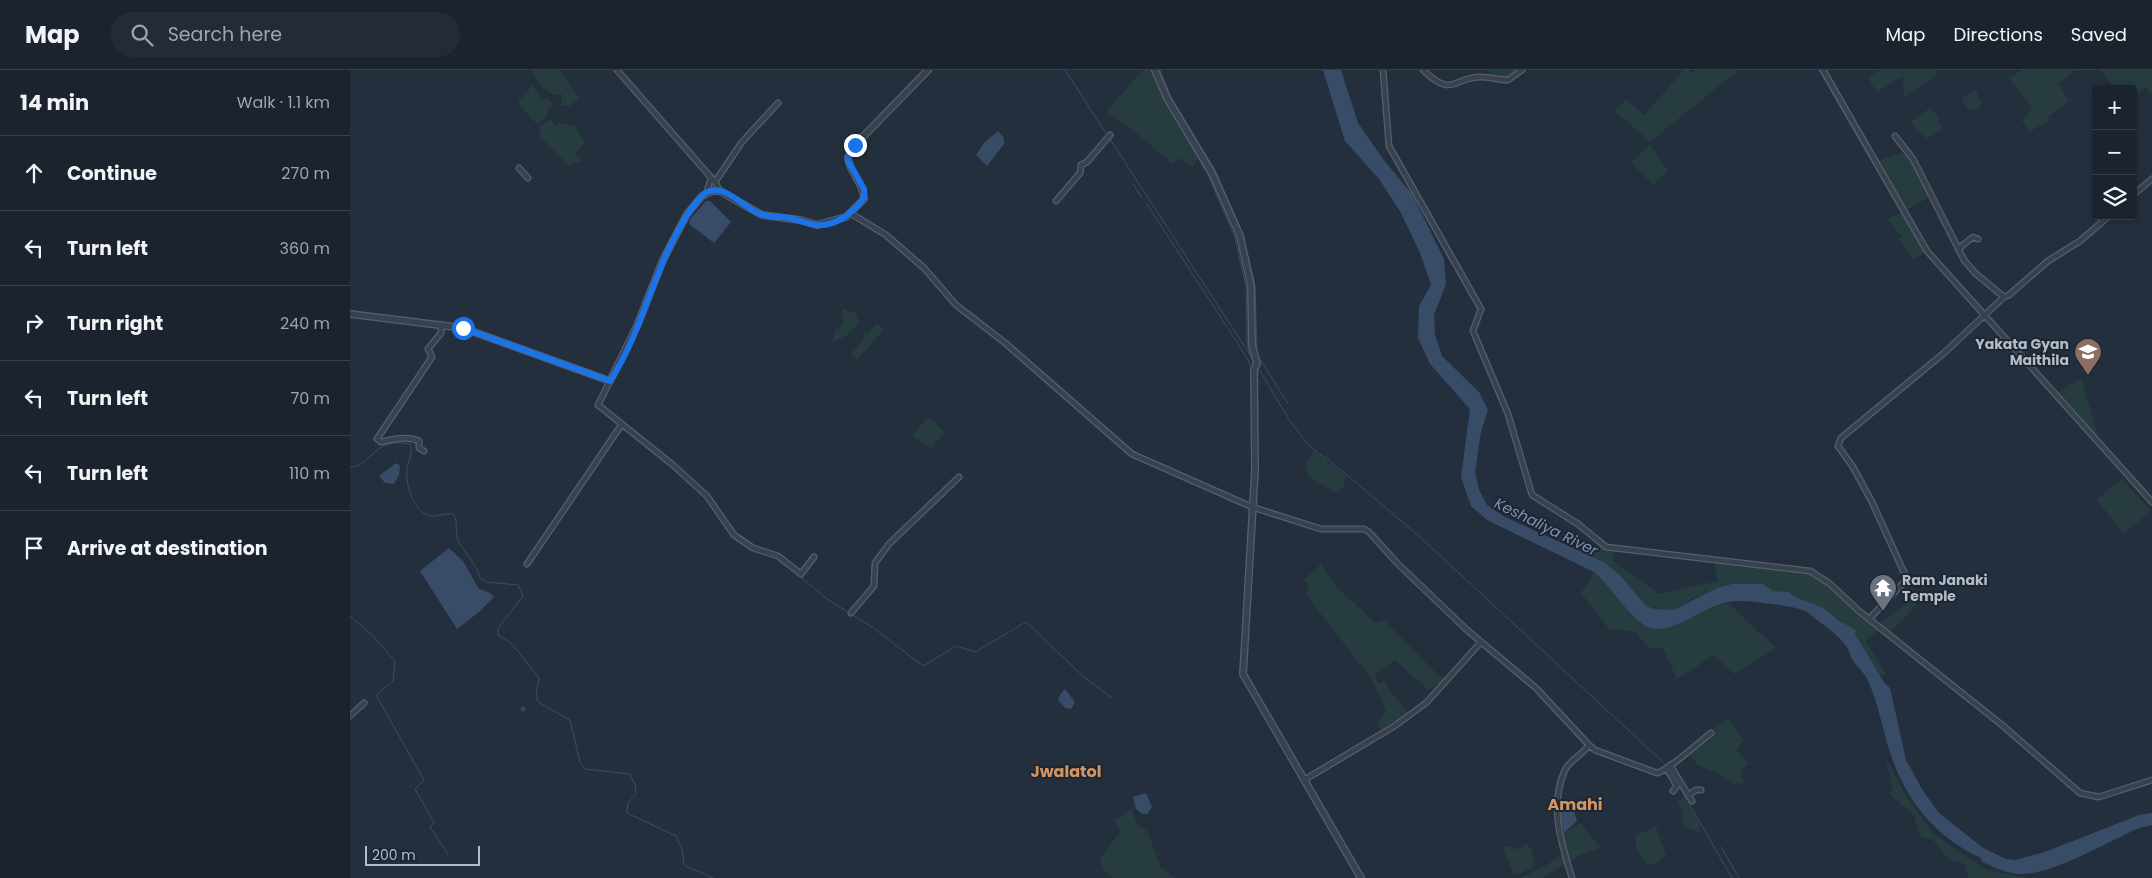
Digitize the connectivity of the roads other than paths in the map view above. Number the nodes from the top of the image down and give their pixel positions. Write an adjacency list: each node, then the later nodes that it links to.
1 (617, 70): 13 (street)
2 (928, 70): 20 (street)
3 (1155, 70): 33 (street)
4 (1384, 70): 37 (street)
5 (1423, 70): 6 (street)
6 (1522, 70)
7 (1823, 70): 26 (street)
8 (778, 103): 15 (street)
9 (1895, 136): 23 (street)
10 (1108, 137): 19 (street)
11 (519, 168): 12 (street)
12 (528, 178)
13 (711, 178): 15 (street); 17 (street)
14 (2152, 179): 18 (street)
15 (715, 182): 16 (street)
16 (720, 191): 17 (street); 20 (street)
17 (707, 192): 28 (street)
18 (2137, 192)
19 (1056, 201)
20 (850, 213): 33 (street)
21 (2105, 220): 24 (street)
22 (1978, 239): 23 (street)
23 (1958, 249): 24 (street)
24 (2004, 296): 26 (street)
25 (350, 314): 27 (street)
26 (1984, 315): 32 (street); 37 (street)
27 (441, 325): 28 (street); 30 (street)
28 (610, 381): 29 (street)
29 (622, 424): 34 (street); 35 (street)
30 (424, 451)
31 (959, 477): 36 (street)
32 (2152, 502)
33 (1252, 507): 38 (street); 44 (street)
34 (814, 557)
35 (527, 564)
36 (851, 613)
37 (1870, 618): 45 (street)
38 (1481, 642): 42 (street); 44 (street)
39 (364, 704): 40 (street)
40 (350, 716)
41 (1711, 733): 43 (street)
42 (1588, 745): 43 (street); 51 (street)
43 (1669, 767): 47 (street); 48 (street)
44 (1304, 780): 50 (street)
45 (2152, 780)
46 (1701, 790): 48 (street)
47 (1672, 791)
48 (1688, 795): 49 (street)
49 (1692, 801)
50 (1361, 878)
51 (1572, 878)

